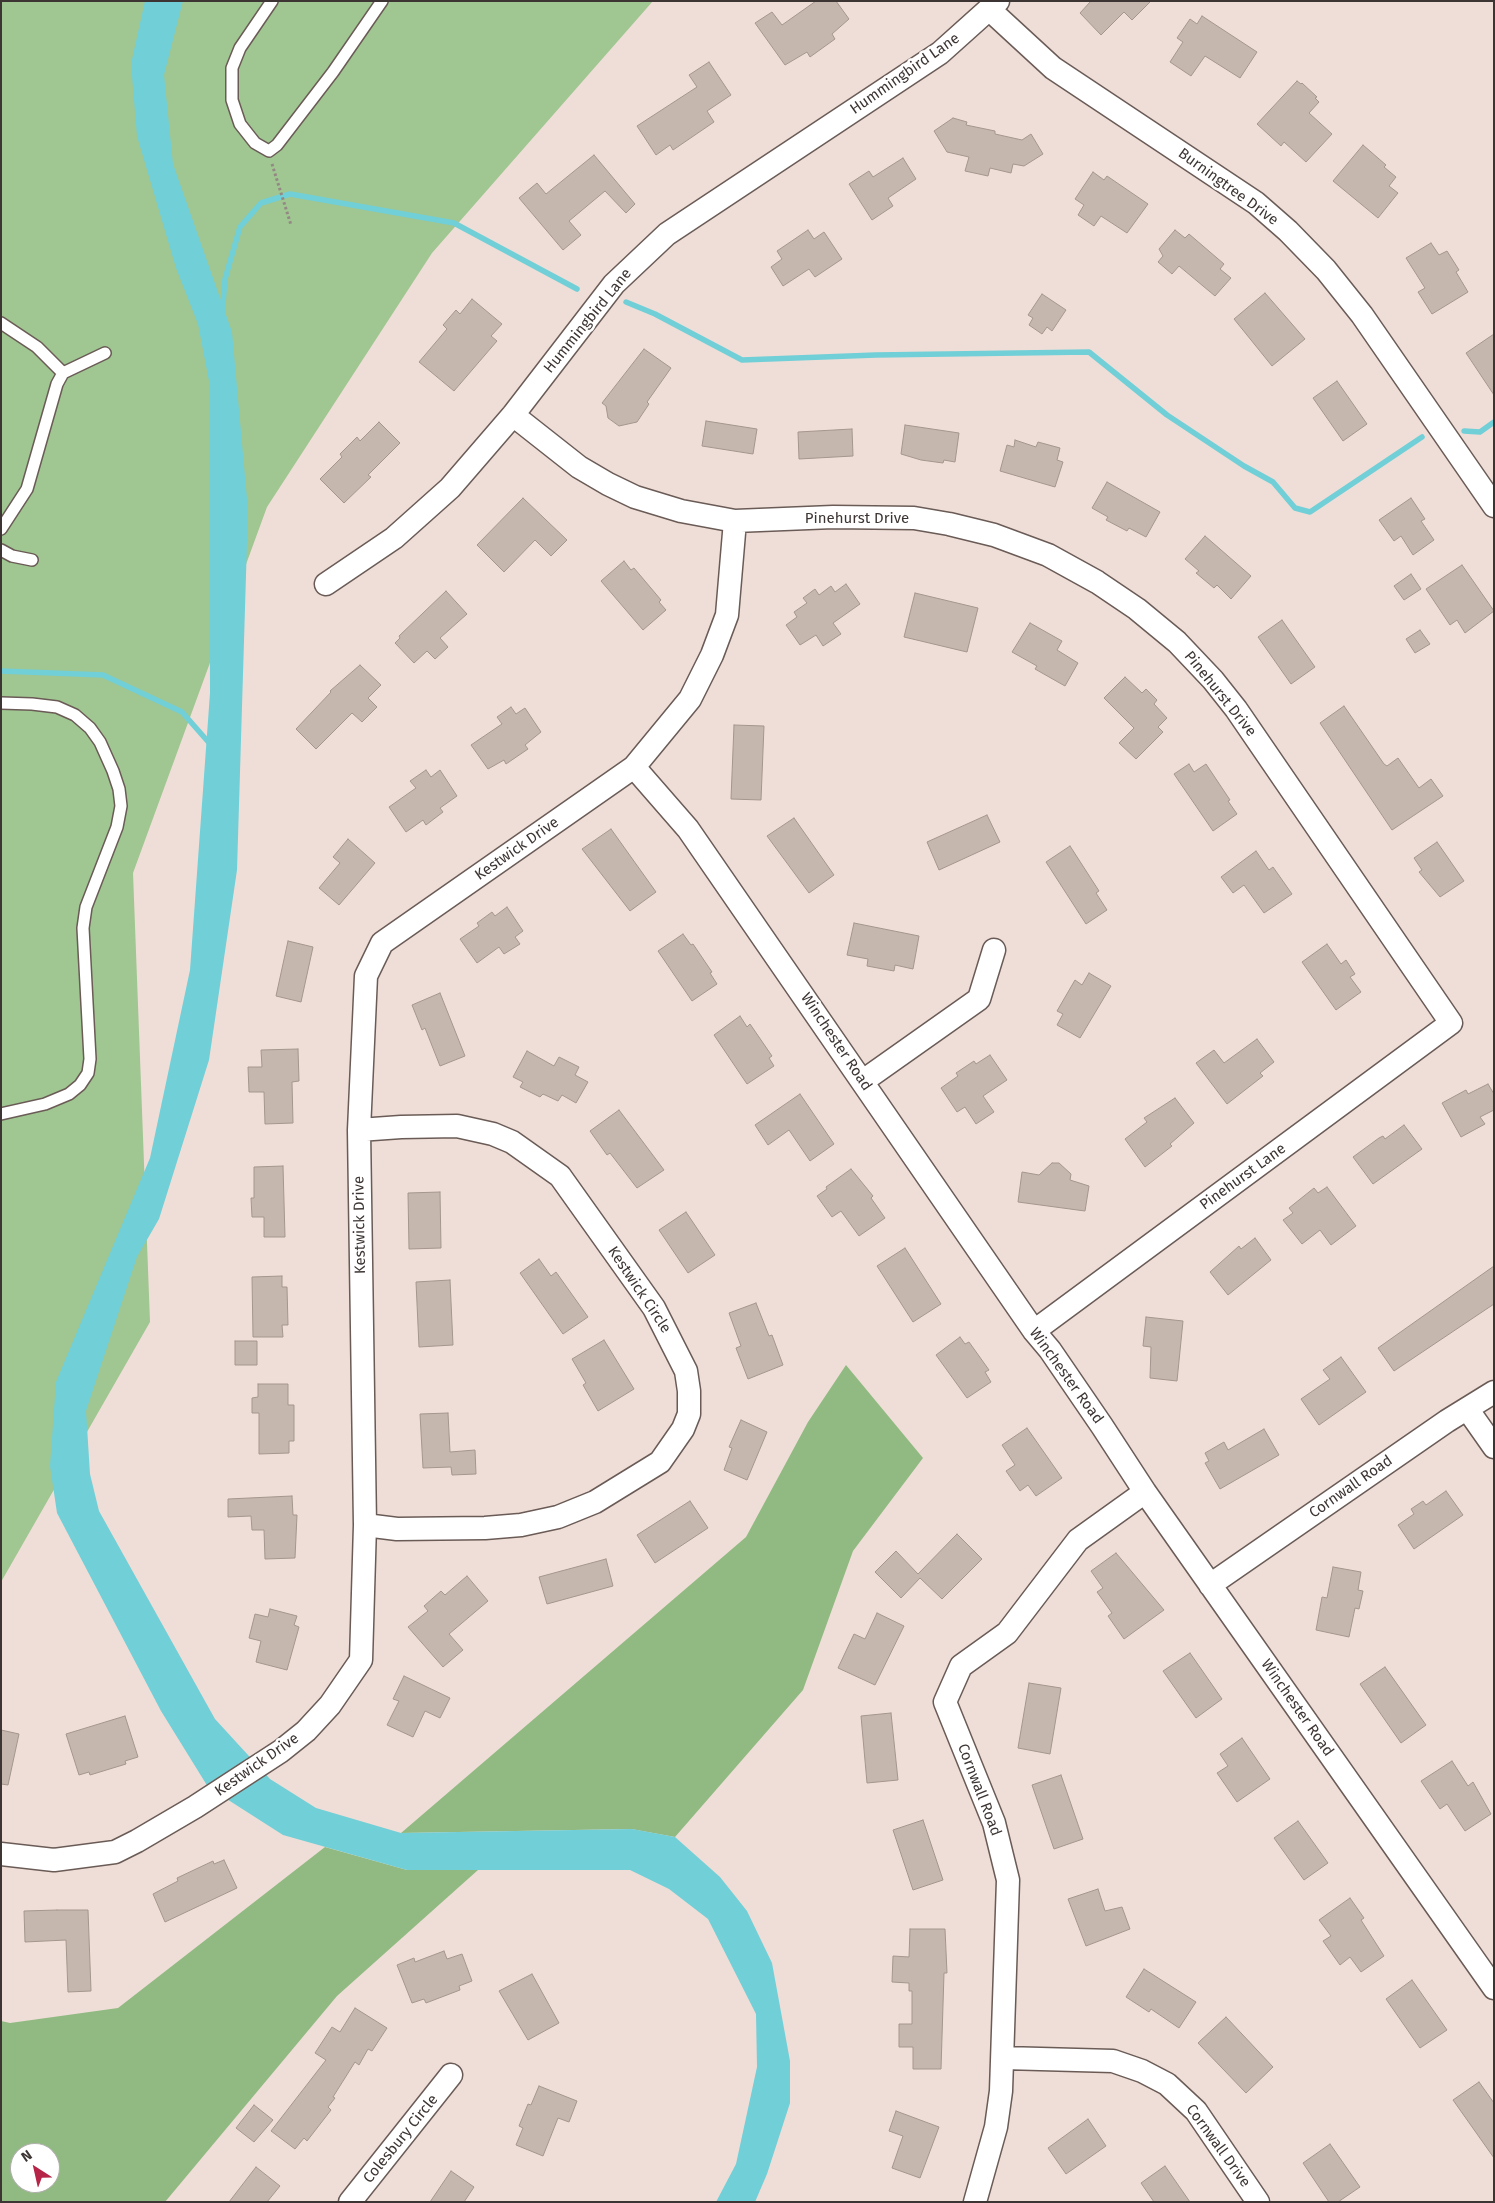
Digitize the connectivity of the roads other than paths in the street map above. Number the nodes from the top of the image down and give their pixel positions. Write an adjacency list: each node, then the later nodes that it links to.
1 (272, 1): 2 (lane)
2 (382, 1)
3 (994, 5): 7 (street, Hummingbird Lane); 8 (street, Burningtree Drive)
4 (1, 323): 6 (lane)
5 (105, 353): 6 (lane)
6 (63, 373): 10 (lane)
7 (513, 415): 9 (street, Pinehurst Drive); 13 (street, Hummingbird Lane)
8 (1494, 506)
9 (735, 521): 15 (street, Kestwick Drive); 17 (street, Pinehurst Drive)
10 (1, 529)
11 (1, 550): 12 (lane)
12 (32, 560)
13 (326, 584)
14 (1, 703): 19 (lane)
15 (634, 767): 18 (street, Winchester Road); 20 (street, Kestwick Drive)
16 (994, 950): 18 (street)
17 (1452, 1023): 21 (street, Pinehurst Lane)
18 (863, 1081): 21 (street, Winchester Road)
19 (1, 1114)
20 (359, 1130): 26 (street, Kestwick Drive); 26 (street, Kestwick Circle)
21 (1034, 1331): 25 (street, Winchester Road)
22 (1494, 1392): 23 (street, Cornwall Road)
23 (1468, 1410): 24 (street); 27 (street, Cornwall Road)
24 (1494, 1447)
25 (1145, 1492): 27 (street, Winchester Road); 30 (street, Cornwall Road)
26 (365, 1525): 28 (street, Kestwick Drive)
27 (1210, 1584): 29 (street, Winchester Road)
28 (1, 1854)
29 (1494, 1988)
30 (1004, 2058): 33 (street, Cornwall Road); 34 (street, Cornwall Drive)
31 (451, 2075): 32 (street, Colesbury Circle)
32 (350, 2202)
33 (975, 2202)
34 (1258, 2202)

